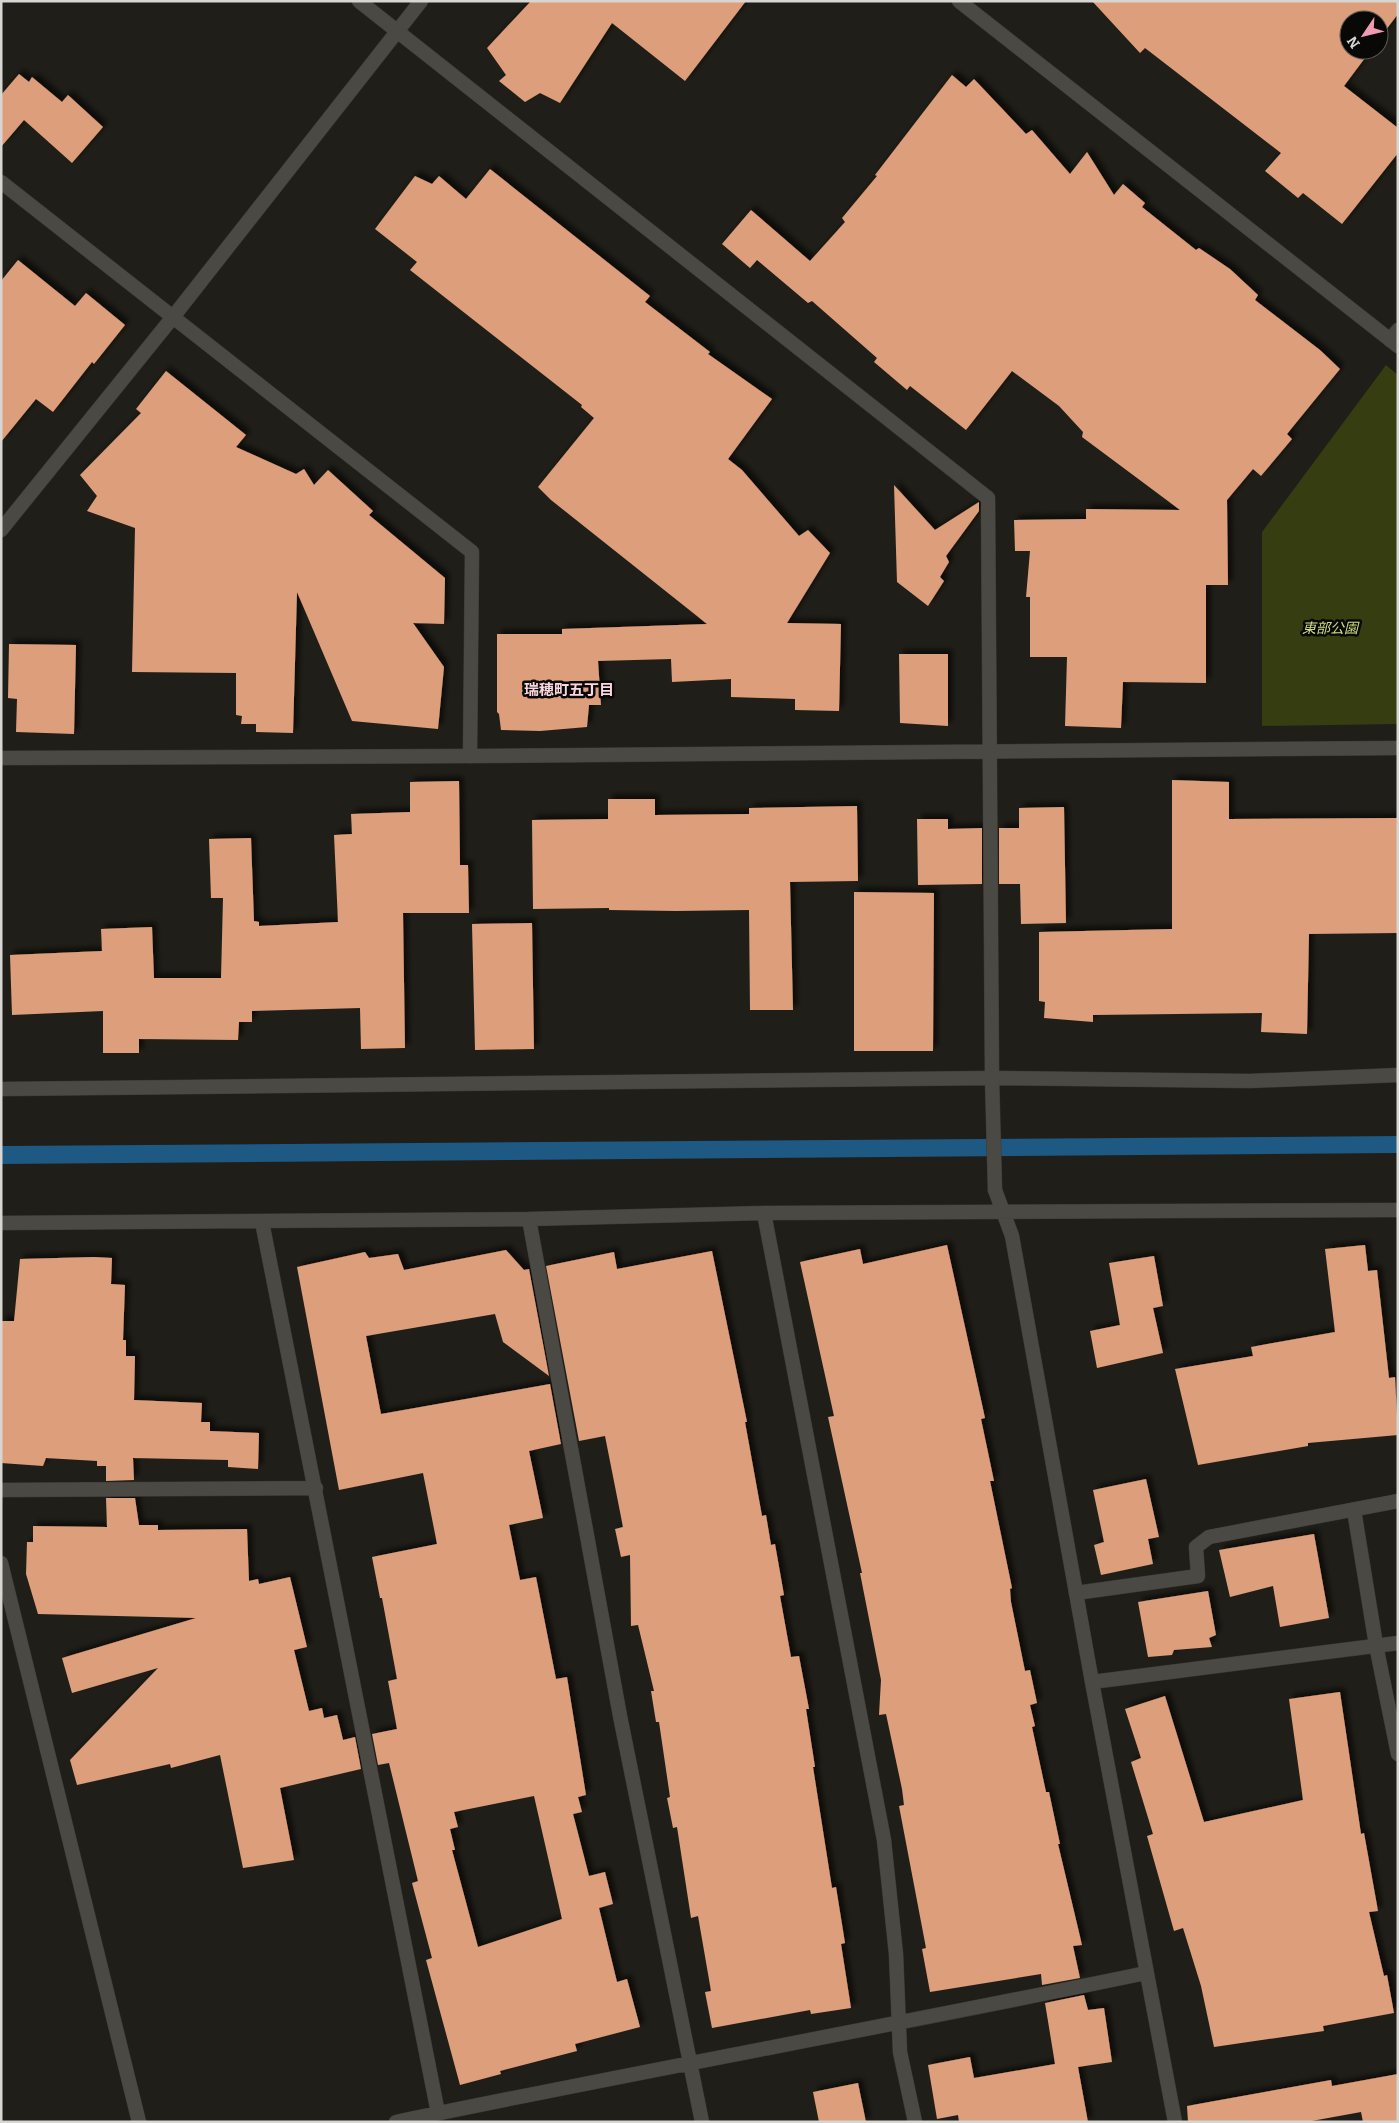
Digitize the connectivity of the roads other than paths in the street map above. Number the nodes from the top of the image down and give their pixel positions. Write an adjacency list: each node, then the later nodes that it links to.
1 (359, 1): 4 (street)
2 (421, 1): 4 (street)
3 (960, 1): 7 (street)
4 (397, 31): 6 (street); 10 (street)
5 (1, 182): 6 (street)
6 (172, 317): 8 (street); 11 (street)
7 (1395, 338)
8 (1, 530)
9 (1398, 748): 10 (street)
10 (991, 751): 11 (street); 14 (street)
11 (470, 756): 12 (street)
12 (1, 758)
13 (1398, 1075): 14 (street)
14 (992, 1078): 15 (street); 18 (street)
15 (1, 1089)
16 (1398, 1210): 18 (street)
17 (764, 1213): 18 (street); 19 (street); 33 (street)
18 (1003, 1213): 27 (street)
19 (529, 1219): 20 (street); 34 (street)
20 (262, 1222): 21 (street); 22 (street)
21 (1, 1223)
22 (316, 1488): 23 (street); 35 (street)
23 (1, 1490)
24 (1398, 1501): 25 (street)
25 (1354, 1510): 27 (street); 29 (street)
26 (1, 1563): 36 (street)
27 (1076, 1593): 30 (street)
28 (1398, 1642): 29 (street)
29 (1376, 1645): 30 (street); 31 (street)
30 (1092, 1682): 32 (street)
31 (1398, 1754)
32 (1146, 1973): 33 (street); 40 (street)
33 (899, 2024): 34 (street); 39 (street)
34 (690, 2063): 35 (street); 38 (street)
35 (438, 2113): 37 (street)
36 (139, 2122)
37 (396, 2122)
38 (702, 2122)
39 (915, 2122)
40 (1175, 2122)

